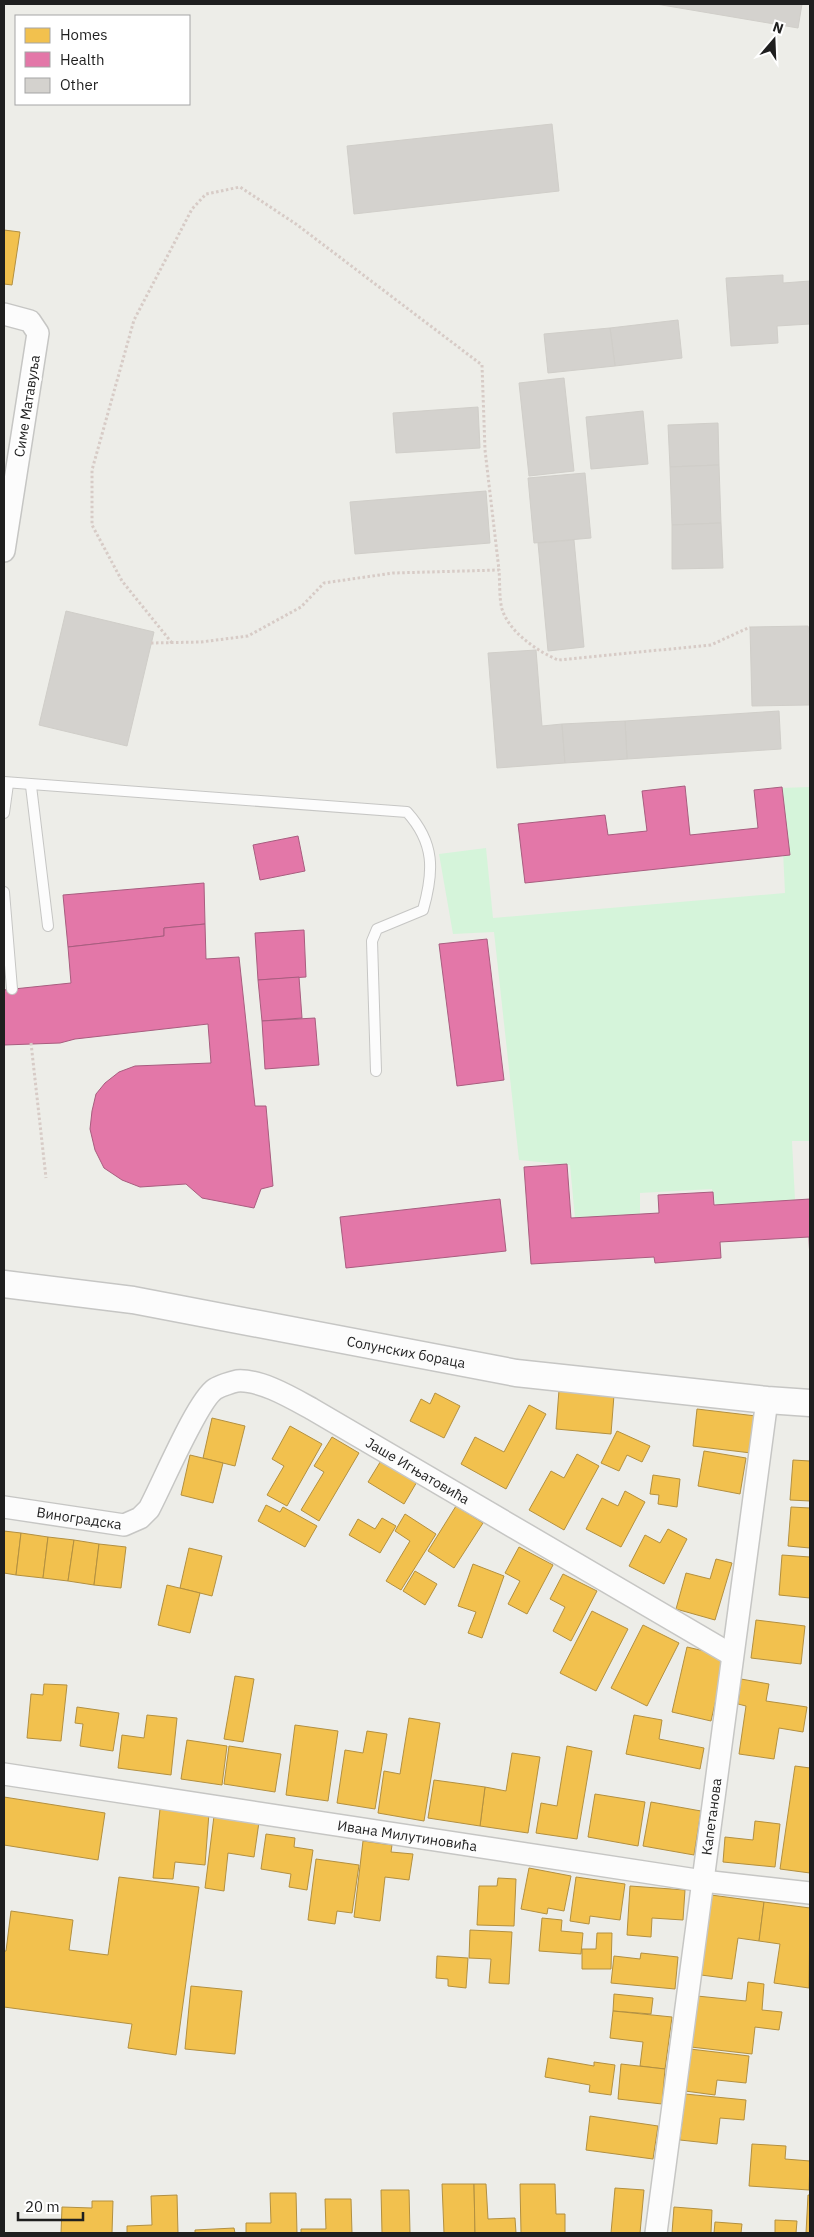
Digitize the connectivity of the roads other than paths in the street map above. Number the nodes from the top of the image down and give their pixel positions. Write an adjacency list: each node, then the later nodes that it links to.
1 (4, 314): 2 (street, Симе Матавуља)
2 (6, 529): 3 (street, Симе Матавуља)
3 (4, 551)
4 (6, 783): 5 (lane); 6 (lane)
5 (30, 786): 8 (lane); 10 (lane)
6 (4, 813)
7 (4, 892): 9 (lane)
8 (48, 926)
9 (12, 989)
10 (376, 1071)
11 (4, 1284): 12 (street, Солунских бораца)
12 (767, 1400): 13 (street, Солунских бораца); 16 (street, Капетанова)
13 (810, 1403)
14 (4, 1507): 15 (street, Виноградска)
15 (150, 1509): 16 (street, Јаше Игњатовића)
16 (732, 1655): 18 (street, Капетанова)
17 (4, 1774): 18 (street, Ивана Милутиновића)
18 (703, 1881): 19 (street, Ивана Милутиновића); 20 (street, Капетанова)
19 (810, 1893)
20 (656, 2233)

